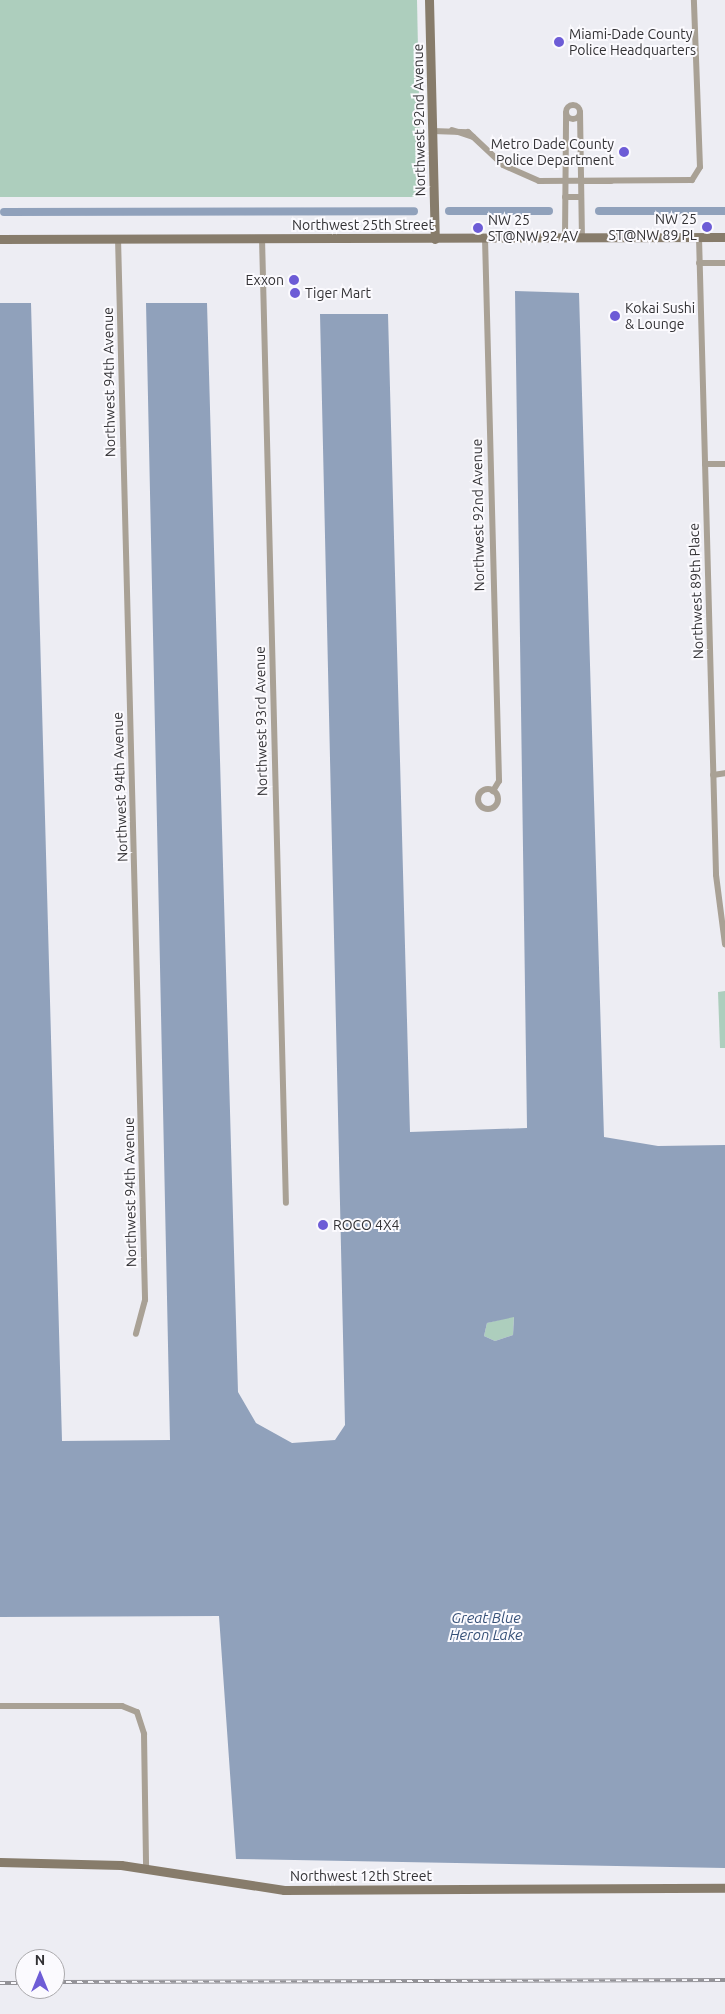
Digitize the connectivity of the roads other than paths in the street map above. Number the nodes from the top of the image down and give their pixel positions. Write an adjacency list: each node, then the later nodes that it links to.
1 (429, 0): 5 (main road, Northwest 92nd Avenue)
2 (694, 0): 7 (street)
3 (580, 112): 4 (street); 4 (street); 7 (street)
4 (566, 114): 6 (street)
5 (433, 131): 6 (street); 18 (main road, Northwest 92nd Avenue)
6 (565, 181): 7 (street); 8 (street)
7 (581, 181): 9 (street)
8 (565, 197): 9 (street); 15 (street)
9 (581, 197): 16 (street)
10 (699, 237): 11 (main road, Northwest 25th Street); 16 (main road, Northwest 25th Street); 19 (street, Northwest 89th Place)
11 (725, 237)
12 (118, 238): 13 (main road, Northwest 25th Street); 17 (main road, Northwest 25th Street); 28 (street, Northwest 94th Avenue)
13 (262, 238): 18 (main road, Northwest 25th Street); 27 (street, Northwest 93rd Avenue)
14 (485, 238): 15 (main road, Northwest 25th Street); 18 (main road, Northwest 25th Street); 25 (street, Northwest 92nd Avenue)
15 (565, 238): 16 (main road, Northwest 25th Street)
16 (582, 238)
17 (0, 239)
18 (435, 239)
19 (699, 263): 20 (street); 21 (street, Northwest 89th Place)
20 (725, 263)
21 (705, 464): 22 (street); 24 (street, Northwest 89th Place)
22 (725, 464)
23 (725, 773): 24 (street)
24 (713, 775): 26 (street, Northwest 89th Place)
25 (493, 791)
26 (725, 944)
27 (286, 1204)
28 (136, 1334)
29 (0, 1706): 31 (street)
30 (0, 1862): 31 (main road, Northwest 12th Street)
31 (146, 1868): 32 (main road, Northwest 12th Street)
32 (725, 1888)

